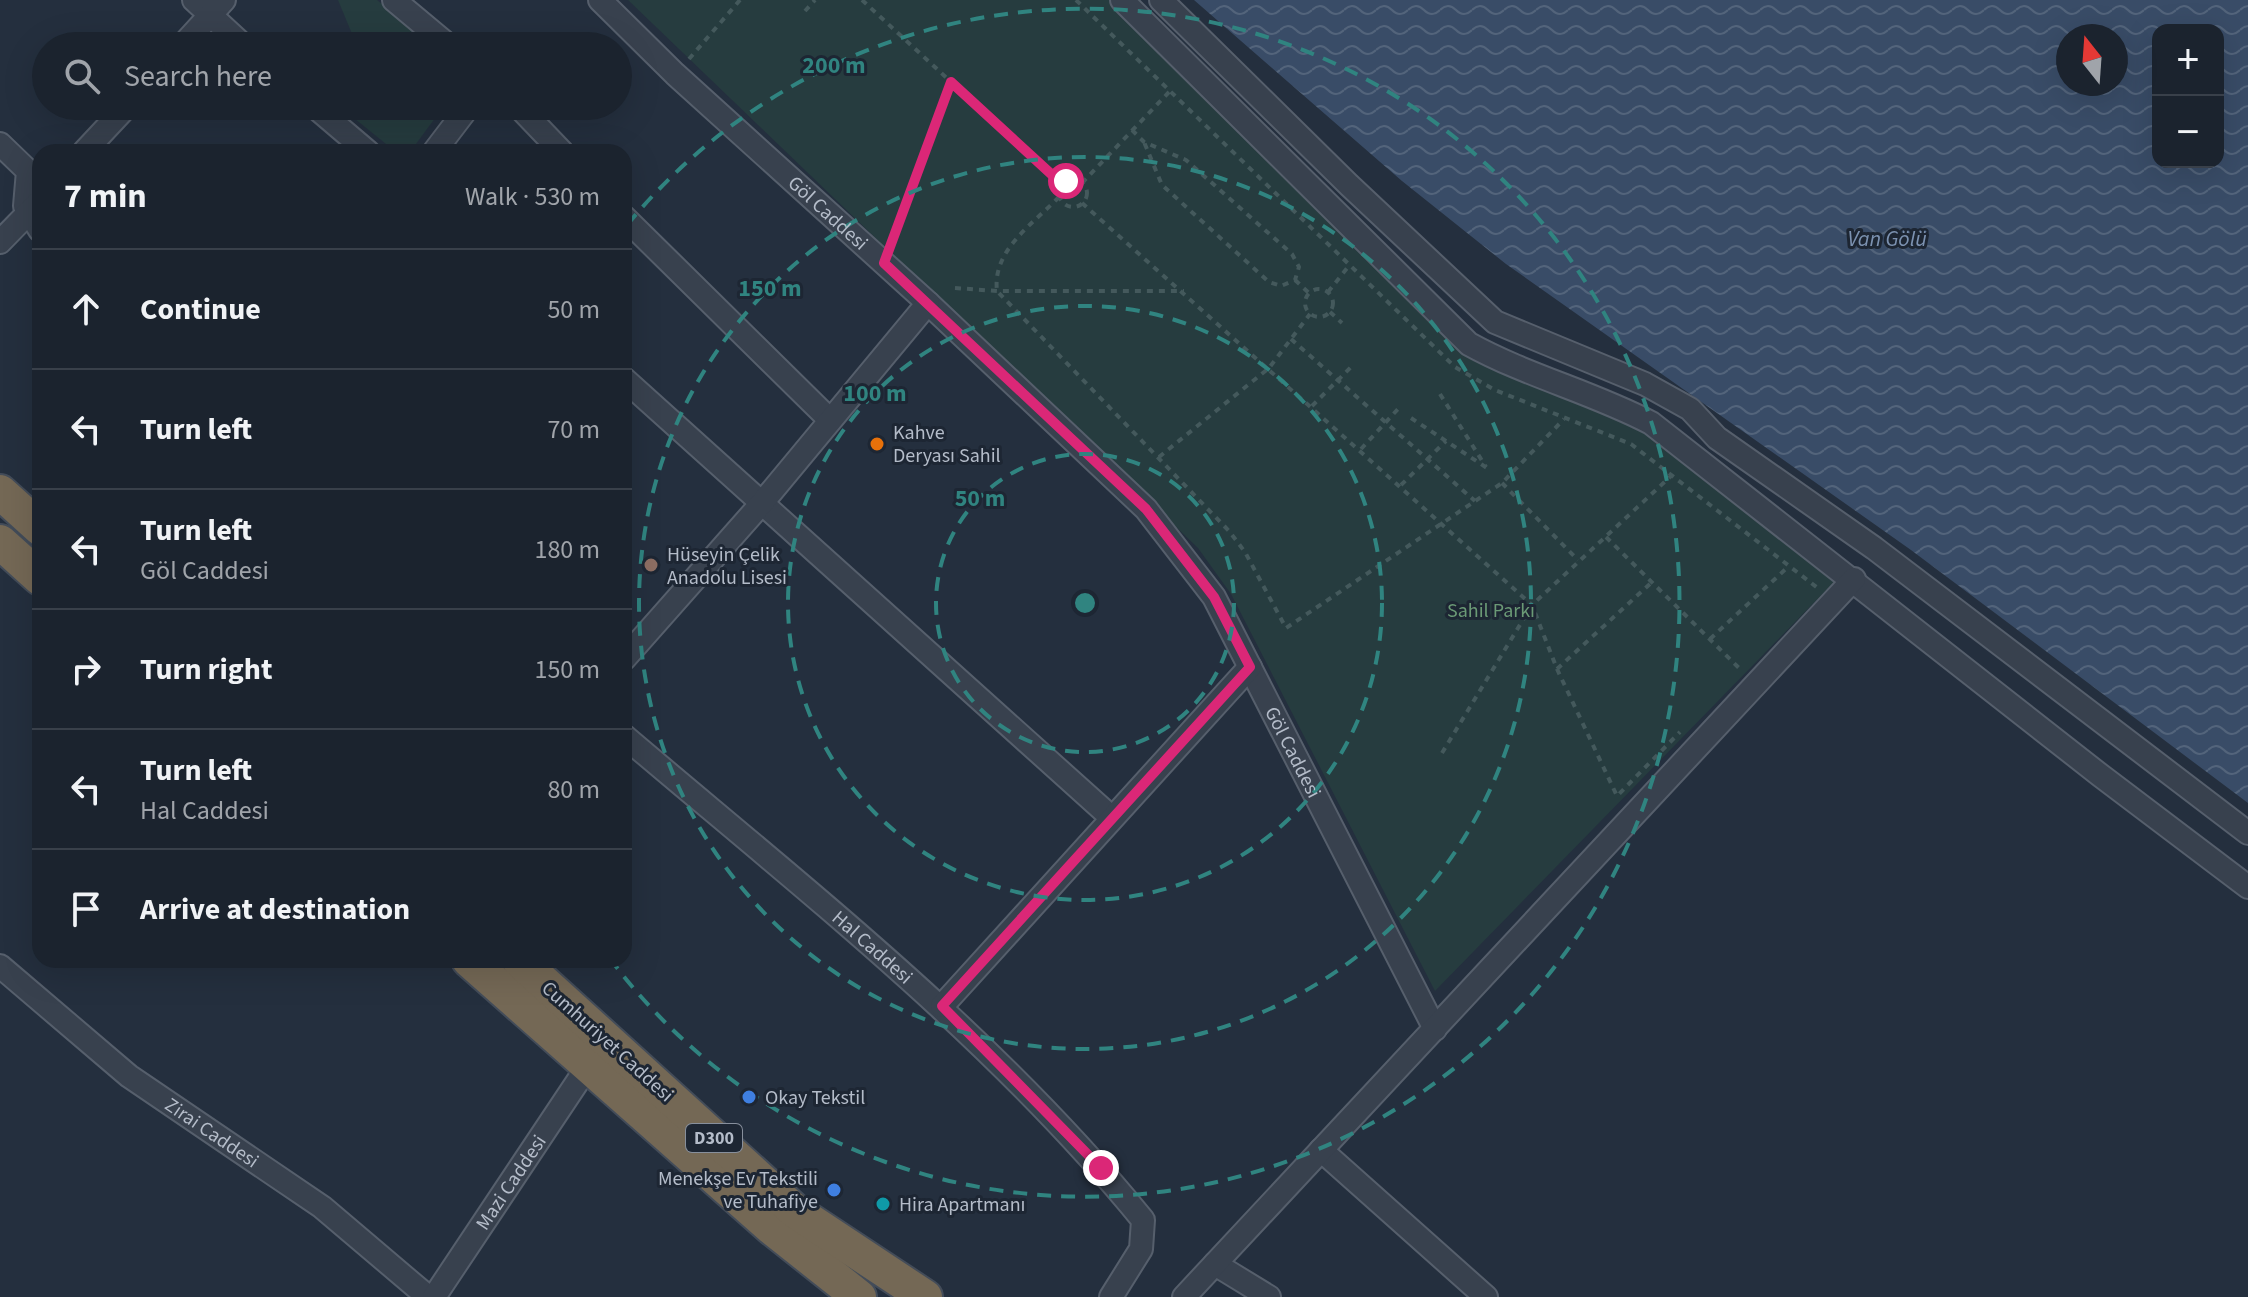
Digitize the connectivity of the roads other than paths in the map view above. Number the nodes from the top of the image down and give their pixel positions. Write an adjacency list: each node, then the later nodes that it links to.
1 (394, 0): 8 (street)
2 (600, 0): 22 (street, Göl Caddesi)
3 (1122, 0): 30 (street)
4 (1161, 0): 35 (street)
5 (209, 5): 6 (street); 7 (street)
6 (191, 32)
7 (232, 32)
8 (432, 32)
9 (114, 120): 14 (street)
10 (330, 120): 15 (street)
11 (458, 120): 16 (street)
12 (531, 120): 17 (street)
13 (0, 144): 18 (street)
14 (91, 144)
15 (359, 144)
16 (440, 144)
17 (554, 144)
18 (32, 211)
19 (32, 217): 21 (street)
20 (632, 225): 24 (street)
21 (0, 242)
22 (928, 303): 24 (street); 32 (street, Göl Caddesi)
23 (632, 386): 26 (street)
24 (830, 420): 26 (street)
25 (0, 492): 27 (highway)
26 (762, 503): 31 (street); 34 (street)
27 (32, 521)
28 (0, 542): 29 (highway)
29 (32, 571)
30 (1854, 579): 36 (street); 41 (street)
31 (632, 650)
32 (1250, 667): 34 (street); 41 (street, Göl Caddesi)
33 (632, 743): 40 (street, Hal Caddesi)
34 (1112, 818): 40 (street)
35 (2248, 833)
36 (2248, 887)
37 (0, 966): 45 (street, Zirai Caddesi)
38 (478, 968): 42 (highway, Cumhuriyet Caddesi / D300)
39 (528, 968): 47 (highway, Cumhuriyet Caddesi / D300)
40 (942, 1006): 48 (street, Hal Caddesi)
41 (1435, 1029): 43 (street)
42 (588, 1066): 45 (street, Mazi Caddesi); 46 (highway, Cumhuriyet Caddesi / D300)
43 (1321, 1150): 44 (street); 51 (street)
44 (1215, 1264): 49 (street); 50 (street)
45 (431, 1297)
46 (859, 1297)
47 (925, 1297)
48 (1111, 1297)
49 (1184, 1297)
50 (1269, 1297)
51 (1486, 1297)

